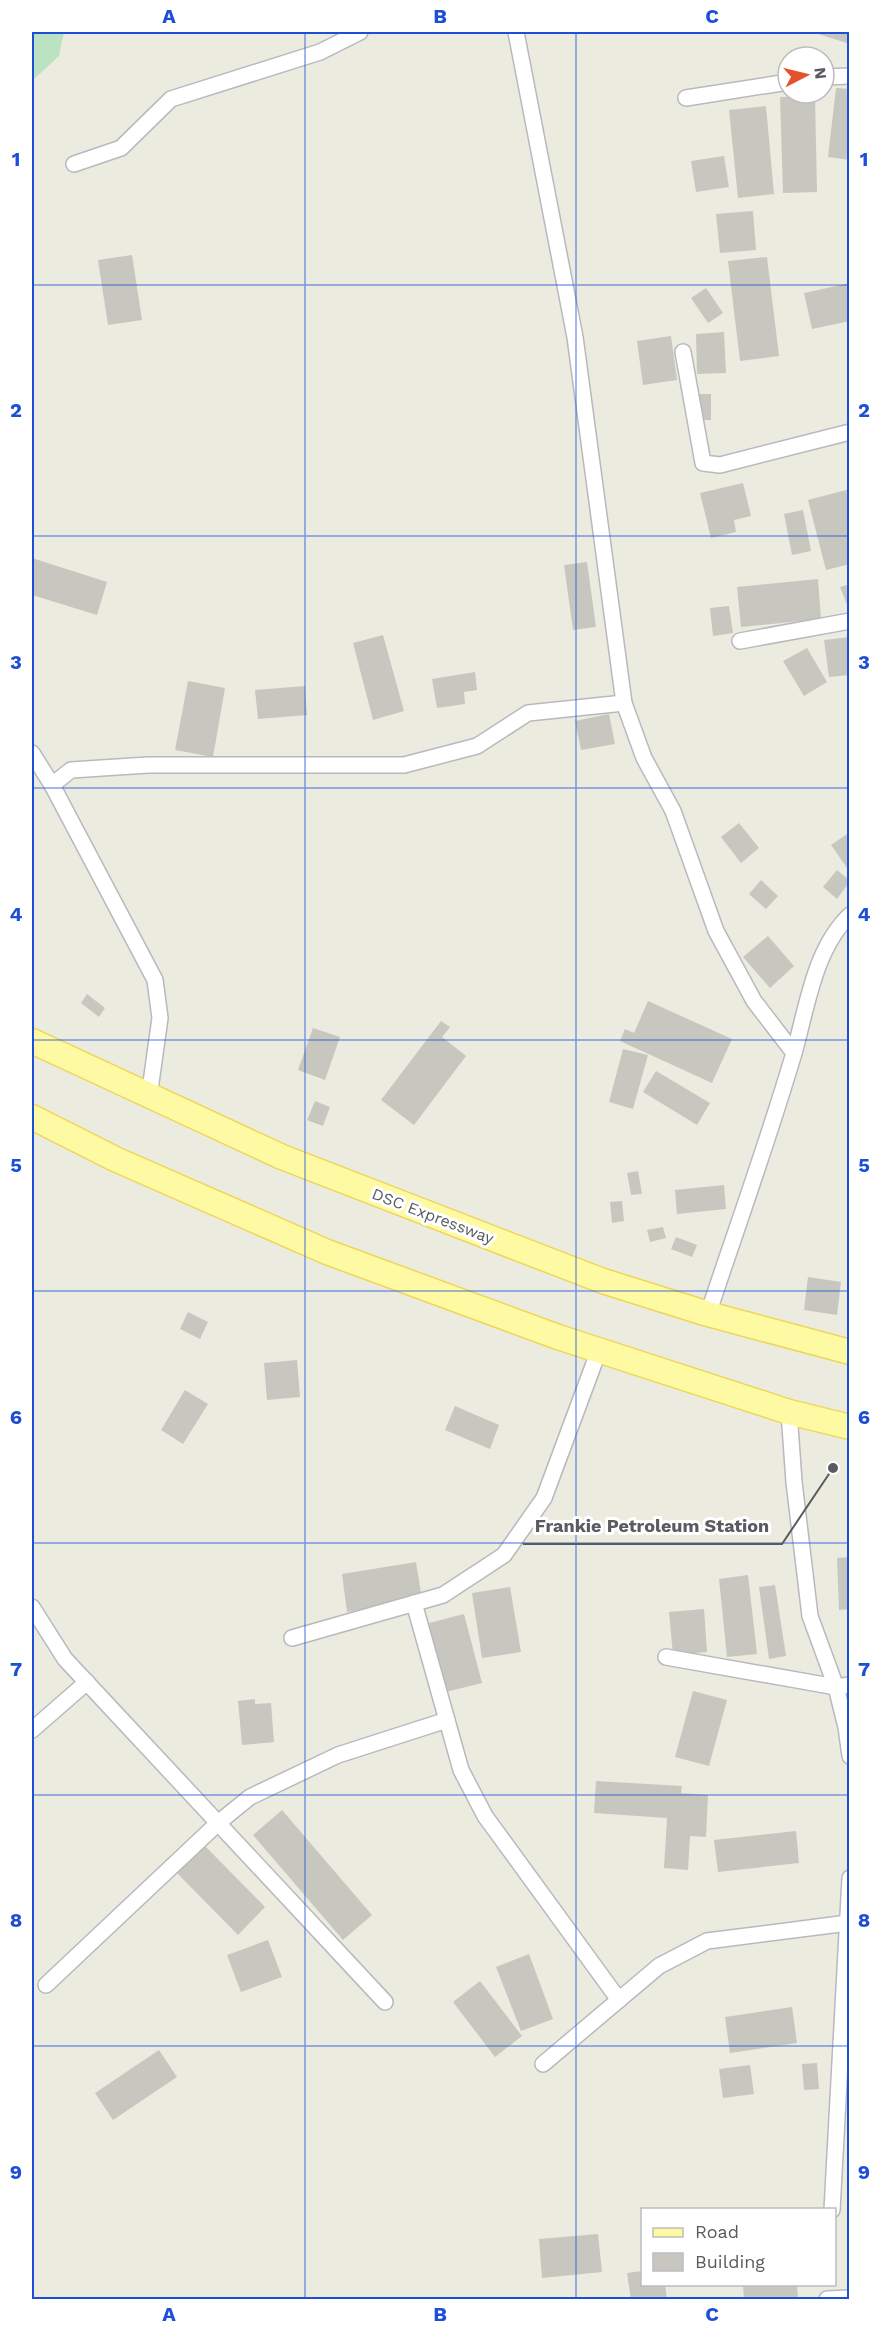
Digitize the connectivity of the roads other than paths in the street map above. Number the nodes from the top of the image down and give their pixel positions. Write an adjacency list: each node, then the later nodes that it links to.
1 (360, 32): 5 (street)
2 (516, 32): 10 (street)
3 (776, 83): 4 (street)
4 (686, 98)
5 (74, 164)
6 (683, 352): 7 (street)
7 (849, 432)
8 (849, 621): 9 (street)
9 (740, 641)
10 (624, 703): 12 (street); 15 (street)
11 (32, 753): 12 (street)
12 (52, 785): 16 (street)
13 (849, 915): 15 (street)
14 (32, 1041): 16 (main road, DSC Expressway)
15 (794, 1053): 18 (street)
16 (149, 1097): 18 (main road, DSC Expressway)
17 (32, 1117): 19 (main road)
18 (708, 1314): 20 (main road, DSC Expressway)
19 (599, 1350): 21 (main road); 23 (street)
20 (849, 1352)
21 (789, 1412): 22 (main road); 28 (street)
22 (849, 1427)
23 (414, 1603): 25 (street); 29 (street)
24 (32, 1607): 27 (street)
25 (292, 1638)
26 (666, 1657): 28 (street)
27 (87, 1682): 30 (street); 32 (street)
28 (843, 1686): 31 (street)
29 (447, 1720): 32 (street); 37 (street)
30 (32, 1730)
31 (849, 1756)
32 (218, 1823): 36 (street); 38 (street)
33 (849, 1878): 34 (street)
34 (848, 1923): 35 (street); 37 (street)
35 (848, 1964): 40 (street)
36 (45, 1985)
37 (619, 2000): 39 (street)
38 (385, 2002)
39 (543, 2064)
40 (832, 2208)
41 (849, 2298): 42 (street)
42 (827, 2299)

